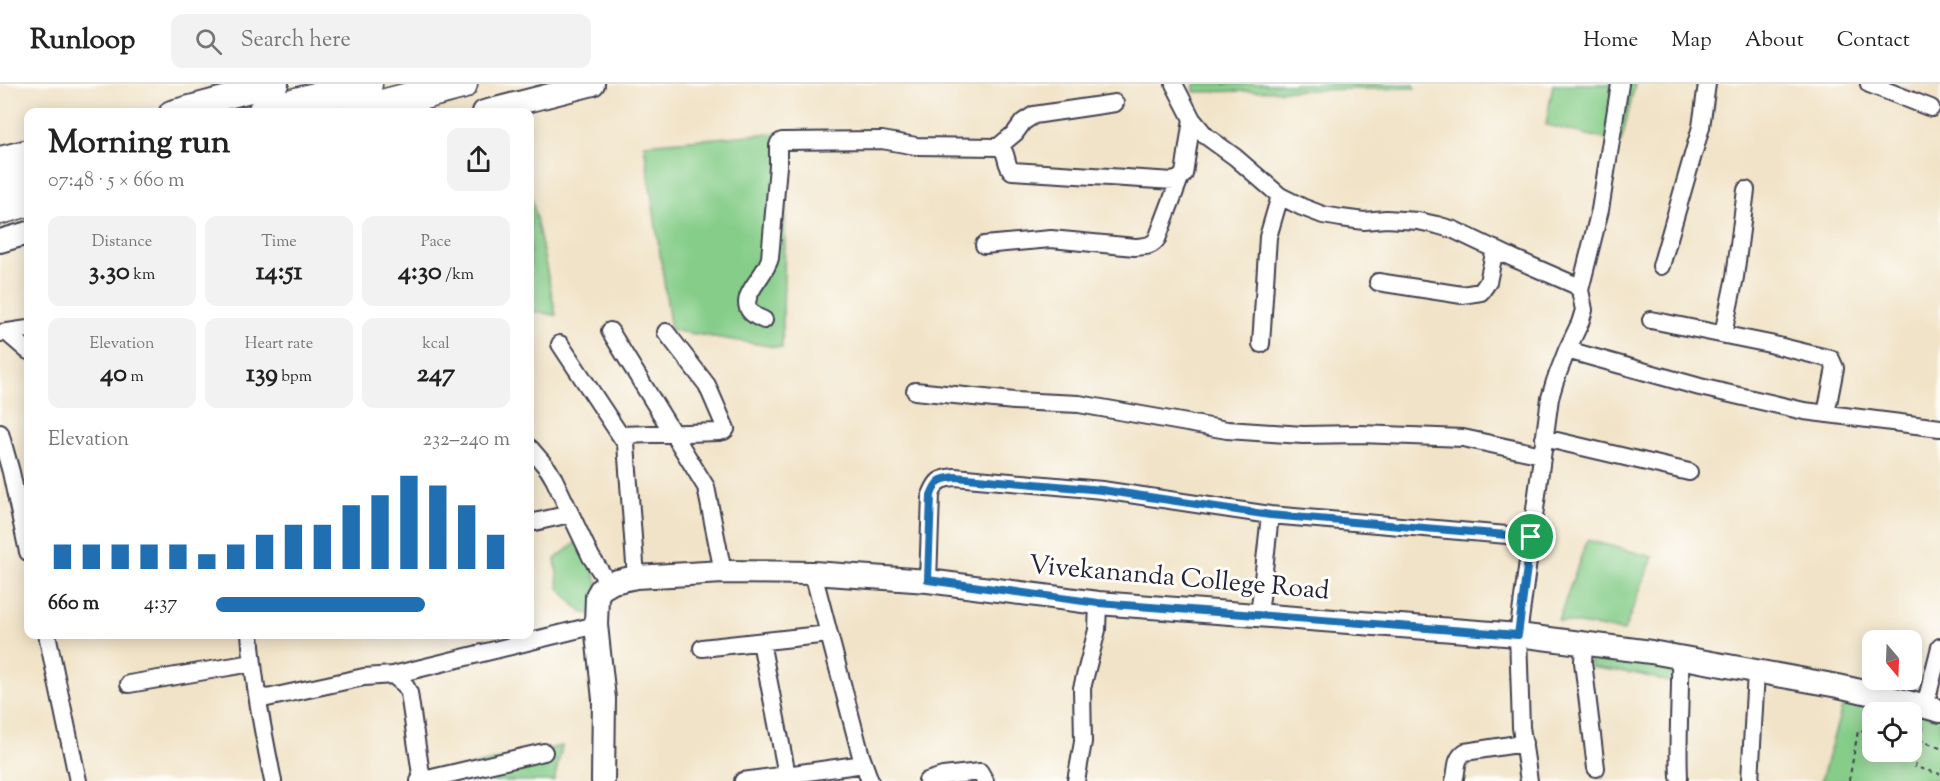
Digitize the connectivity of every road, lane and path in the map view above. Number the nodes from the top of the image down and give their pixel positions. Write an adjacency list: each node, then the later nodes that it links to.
1 (368, 84): 8 (highway)
2 (462, 84): 11 (highway)
3 (593, 84): 12 (street)
4 (1174, 84): 14 (street)
5 (1620, 84): 31 (street)
6 (1707, 84): 29 (street)
7 (1869, 84): 13 (street)
8 (269, 92): 10 (street)
9 (1114, 103): 15 (street)
10 (191, 108)
11 (370, 108)
12 (500, 108)
13 (1931, 108)
14 (1192, 119): 19 (street); 22 (street)
15 (998, 147): 19 (street); 32 (street)
16 (24, 152): 17 (street)
17 (0, 158)
18 (24, 177): 20 (highway)
19 (1180, 178): 27 (street)
20 (0, 184)
21 (1746, 190): 38 (street)
22 (1280, 196): 28 (street); 39 (street)
23 (24, 202): 24 (highway)
24 (0, 209)
25 (24, 234): 26 (street)
26 (0, 241)
27 (984, 245)
28 (1495, 249): 30 (street); 31 (street)
29 (1661, 266)
30 (1378, 282)
31 (1580, 290): 42 (street)
32 (764, 320)
33 (1652, 320): 38 (street)
34 (24, 330): 37 (street)
35 (610, 331): 47 (street)
36 (666, 332): 47 (street)
37 (3, 333): 41 (street)
38 (1723, 334): 44 (street)
39 (1261, 344)
40 (560, 345): 48 (street)
41 (24, 348)
42 (1567, 350): 44 (street); 49 (street)
43 (915, 391): 49 (street)
44 (1826, 414): 45 (street)
45 (1940, 428)
46 (0, 433): 52 (street)
47 (674, 434): 48 (street); 58 (street)
48 (620, 435): 60 (street)
49 (1543, 446): 51 (street); 57 (street)
50 (534, 453): 54 (street)
51 (1689, 472)
52 (22, 492): 53 (street)
53 (24, 512)
54 (570, 514): 56 (street); 62 (street)
55 (1270, 515): 57 (street); 61 (street); 64 (street)
56 (534, 522)
57 (1531, 537): 67 (street)
58 (723, 572): 59 (street, Vivekananda College Road); 60 (street, Vivekananda College Road)
59 (813, 573): 61 (street, Vivekananda College Road); 66 (street)
60 (636, 577): 62 (street, Vivekananda College Road)
61 (928, 580): 63 (street, Vivekananda College Road)
62 (609, 584): 65 (street)
63 (1098, 603): 64 (street, Vivekananda College Road); 101 (street)
64 (1259, 616): 67 (street, Vivekananda College Road)
65 (596, 624): 77 (street); 96 (street)
66 (829, 634): 70 (street); 88 (street)
67 (1518, 635): 71 (street, Vivekananda College Road); 84 (street)
68 (48, 639): 93 (street)
69 (250, 639): 75 (street)
70 (761, 642): 72 (street); 91 (street)
71 (1584, 644): 74 (street, Vivekananda College Road); 89 (street)
72 (702, 648)
73 (1940, 648): 80 (street)
74 (1680, 658): 76 (street, Vivekananda College Road); 92 (street)
75 (252, 663): 78 (street); 79 (street)
76 (1756, 672): 80 (street, Vivekananda College Road); 104 (street)
77 (393, 675): 79 (street); 95 (street)
78 (129, 684)
79 (259, 696): 94 (street)
80 (1930, 714): 82 (path)
81 (1862, 732): 105 (path)
82 (1922, 735)
83 (1922, 741): 85 (path)
84 (1524, 743): 102 (street); 103 (street)
85 (1940, 748)
86 (544, 752): 95 (street)
87 (1916, 762): 90 (path)
88 (864, 764): 91 (street); 98 (street)
89 (1596, 768)
90 (1940, 774)
91 (787, 775): 97 (street)
92 (1679, 777)
93 (78, 781)
94 (273, 781)
95 (421, 781)
96 (603, 781)
97 (743, 781)
98 (870, 781)
99 (927, 781): 100 (street)
100 (985, 781)
101 (1076, 781)
102 (1454, 781)
103 (1529, 781)
104 (1750, 781)
105 (1849, 781)

